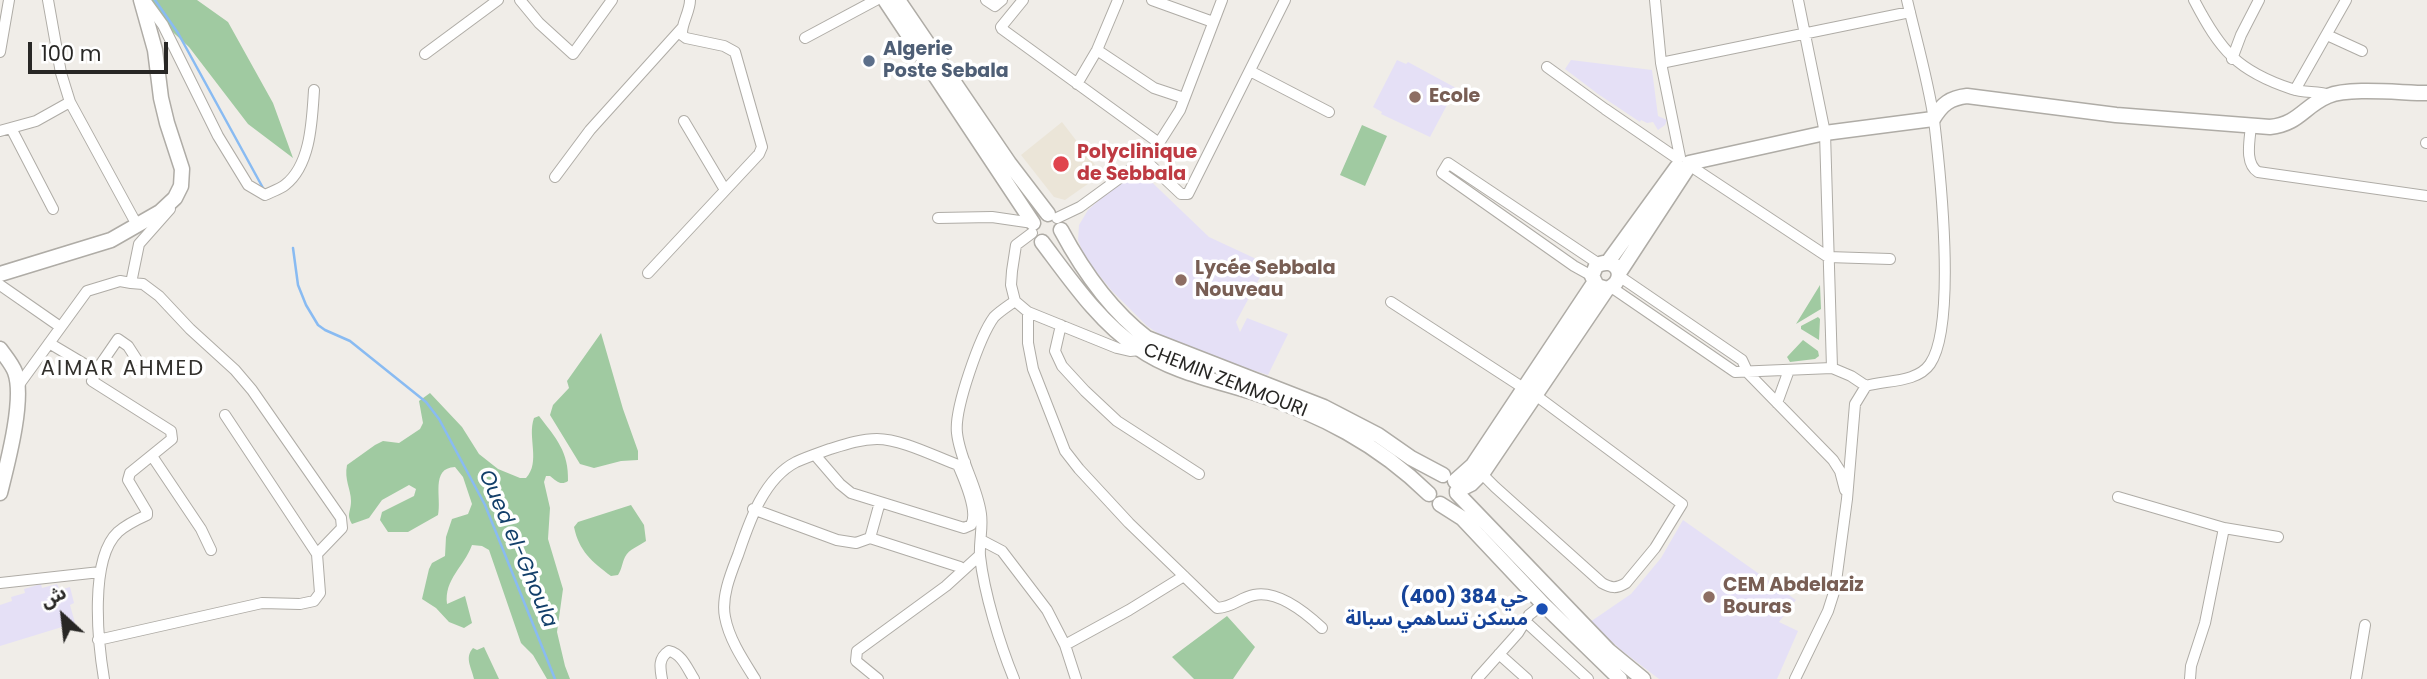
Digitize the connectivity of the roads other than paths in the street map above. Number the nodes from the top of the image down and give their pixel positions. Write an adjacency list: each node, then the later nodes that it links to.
1 (9, 0): 32 (street)
2 (48, 0): 44 (street)
3 (143, 0): 39 (street); 58 (street)
4 (498, 0): 33 (street)
5 (520, 0): 6 (street)
6 (612, 0)
7 (690, 0): 26 (street)
8 (876, 0): 29 (street)
9 (885, 0): 63 (street, CHEMIN ZEMMOURI)
10 (898, 0): 61 (street, CHEMIN ZEMMOURI)
11 (986, 0): 12 (street)
12 (1002, 0)
13 (1023, 0): 38 (street)
14 (1118, 0): 30 (street)
15 (1152, 0): 25 (street)
16 (1222, 0): 25 (street)
17 (1285, 0): 37 (street)
18 (1655, 0): 35 (street)
19 (1798, 0): 27 (street)
20 (1907, 0): 24 (street)
21 (2194, 0): 34 (street)
22 (2259, 0): 34 (street)
23 (2346, 0): 28 (street)
24 (1910, 12): 27 (street); 46 (street)
25 (1213, 22): 43 (street)
26 (682, 28): 55 (street); 56 (street)
27 (1805, 33): 35 (street); 51 (street)
28 (2327, 35): 31 (street); 40 (street)
29 (805, 38)
30 (1097, 50): 38 (street); 43 (street)
31 (2362, 51)
32 (0, 52)
33 (425, 54)
34 (2232, 59): 40 (street)
35 (1661, 63): 54 (street)
36 (1547, 67): 54 (street)
37 (1250, 71): 45 (street); 53 (street)
38 (1077, 83): 52 (street)
39 (314, 90)
40 (2295, 90): 42 (street)
41 (2427, 93): 42 (street)
42 (2330, 95): 48 (street)
43 (1184, 98): 52 (street)
44 (69, 102): 49 (street); 62 (street)
45 (1329, 112)
46 (1933, 119): 48 (street); 51 (street); 85 (street)
47 (684, 121): 56 (street)
48 (2251, 125): 57 (street)
49 (12, 130): 50 (street); 59 (street)
50 (0, 131)
51 (1825, 133): 54 (street); 64 (street)
52 (1160, 143): 53 (street)
53 (1144, 159): 61 (street)
54 (1683, 163): 64 (street); 68 (street)
55 (555, 177)
56 (725, 190): 66 (street)
57 (2427, 196)
58 (176, 198): 62 (street); 69 (street)
59 (53, 208)
60 (938, 218): 63 (street)
61 (1055, 221): 63 (street); 63 (street); 94 (street, CHEMIN ZEMMOURI)
62 (137, 225): 67 (street)
63 (1036, 233): 71 (street); 78 (street, CHEMIN ZEMMOURI)
64 (1828, 257): 65 (street); 80 (street)
65 (1890, 259)
66 (648, 273)
67 (0, 274)
68 (1606, 276): 68 (street); 83 (street); 86 (street)
69 (131, 283): 75 (street); 106 (street)
70 (0, 285): 75 (street)
71 (1015, 301): 73 (street); 91 (street)
72 (1391, 302): 86 (street)
73 (1028, 312): 74 (street); 110 (street)
74 (1061, 325): 78 (street); 93 (street)
75 (59, 326): 76 (street)
76 (49, 343): 82 (street); 84 (street)
77 (0, 349): 84 (street)
78 (1140, 350): 97 (street, CHEMIN ZEMMOURI)
79 (137, 360): 82 (street)
80 (1832, 368): 81 (street); 85 (street)
81 (1789, 370): 83 (street); 87 (street)
82 (96, 372): 90 (street)
83 (1748, 373): 87 (street)
84 (18, 386): 95 (street)
85 (1866, 386): 98 (street)
86 (1529, 392): 92 (street); 92 (street); 94 (street)
87 (1777, 402): 98 (street)
88 (225, 415): 106 (street)
89 (815, 455): 91 (street); 99 (street); 100 (street)
90 (152, 456): 105 (street); 109 (street)
91 (961, 464): 99 (street); 104 (street)
92 (1484, 471): 94 (street)
93 (1199, 474)
94 (1453, 485): 97 (street); 97 (street); 130 (street, CHEMIN ZEMMOURI)
95 (0, 493)
96 (2118, 496): 101 (street)
97 (1434, 499): 112 (street, CHEMIN ZEMMOURI)
98 (1847, 499): 131 (street)
99 (880, 502): 103 (street)
100 (753, 509): 103 (street); 122 (street)
101 (2224, 528): 102 (street); 132 (street)
102 (2278, 537)
103 (870, 538): 108 (street)
104 (981, 540): 107 (street); 117 (street)
105 (211, 550)
106 (317, 554): 116 (street)
107 (980, 555): 123 (street); 124 (street)
108 (960, 567)
109 (100, 572): 111 (street); 116 (street)
110 (1184, 576): 115 (street); 117 (street)
111 (0, 583)
112 (1543, 604): 113 (street); 129 (street, CHEMIN ZEMMOURI)
113 (1526, 621): 118 (street); 128 (street)
114 (2365, 625): 133 (street)
115 (1322, 628)
116 (98, 640): 119 (street)
117 (1065, 645): 125 (street)
118 (1499, 654): 126 (street); 127 (street)
119 (104, 679)
120 (662, 679): 121 (street)
121 (694, 679)
122 (755, 679)
123 (878, 679)
124 (1014, 679)
125 (1076, 679)
126 (1477, 679)
127 (1527, 679)
128 (1588, 679)
129 (1619, 679)
130 (1643, 679)
131 (1795, 679)
132 (2190, 679)
133 (2356, 679)

